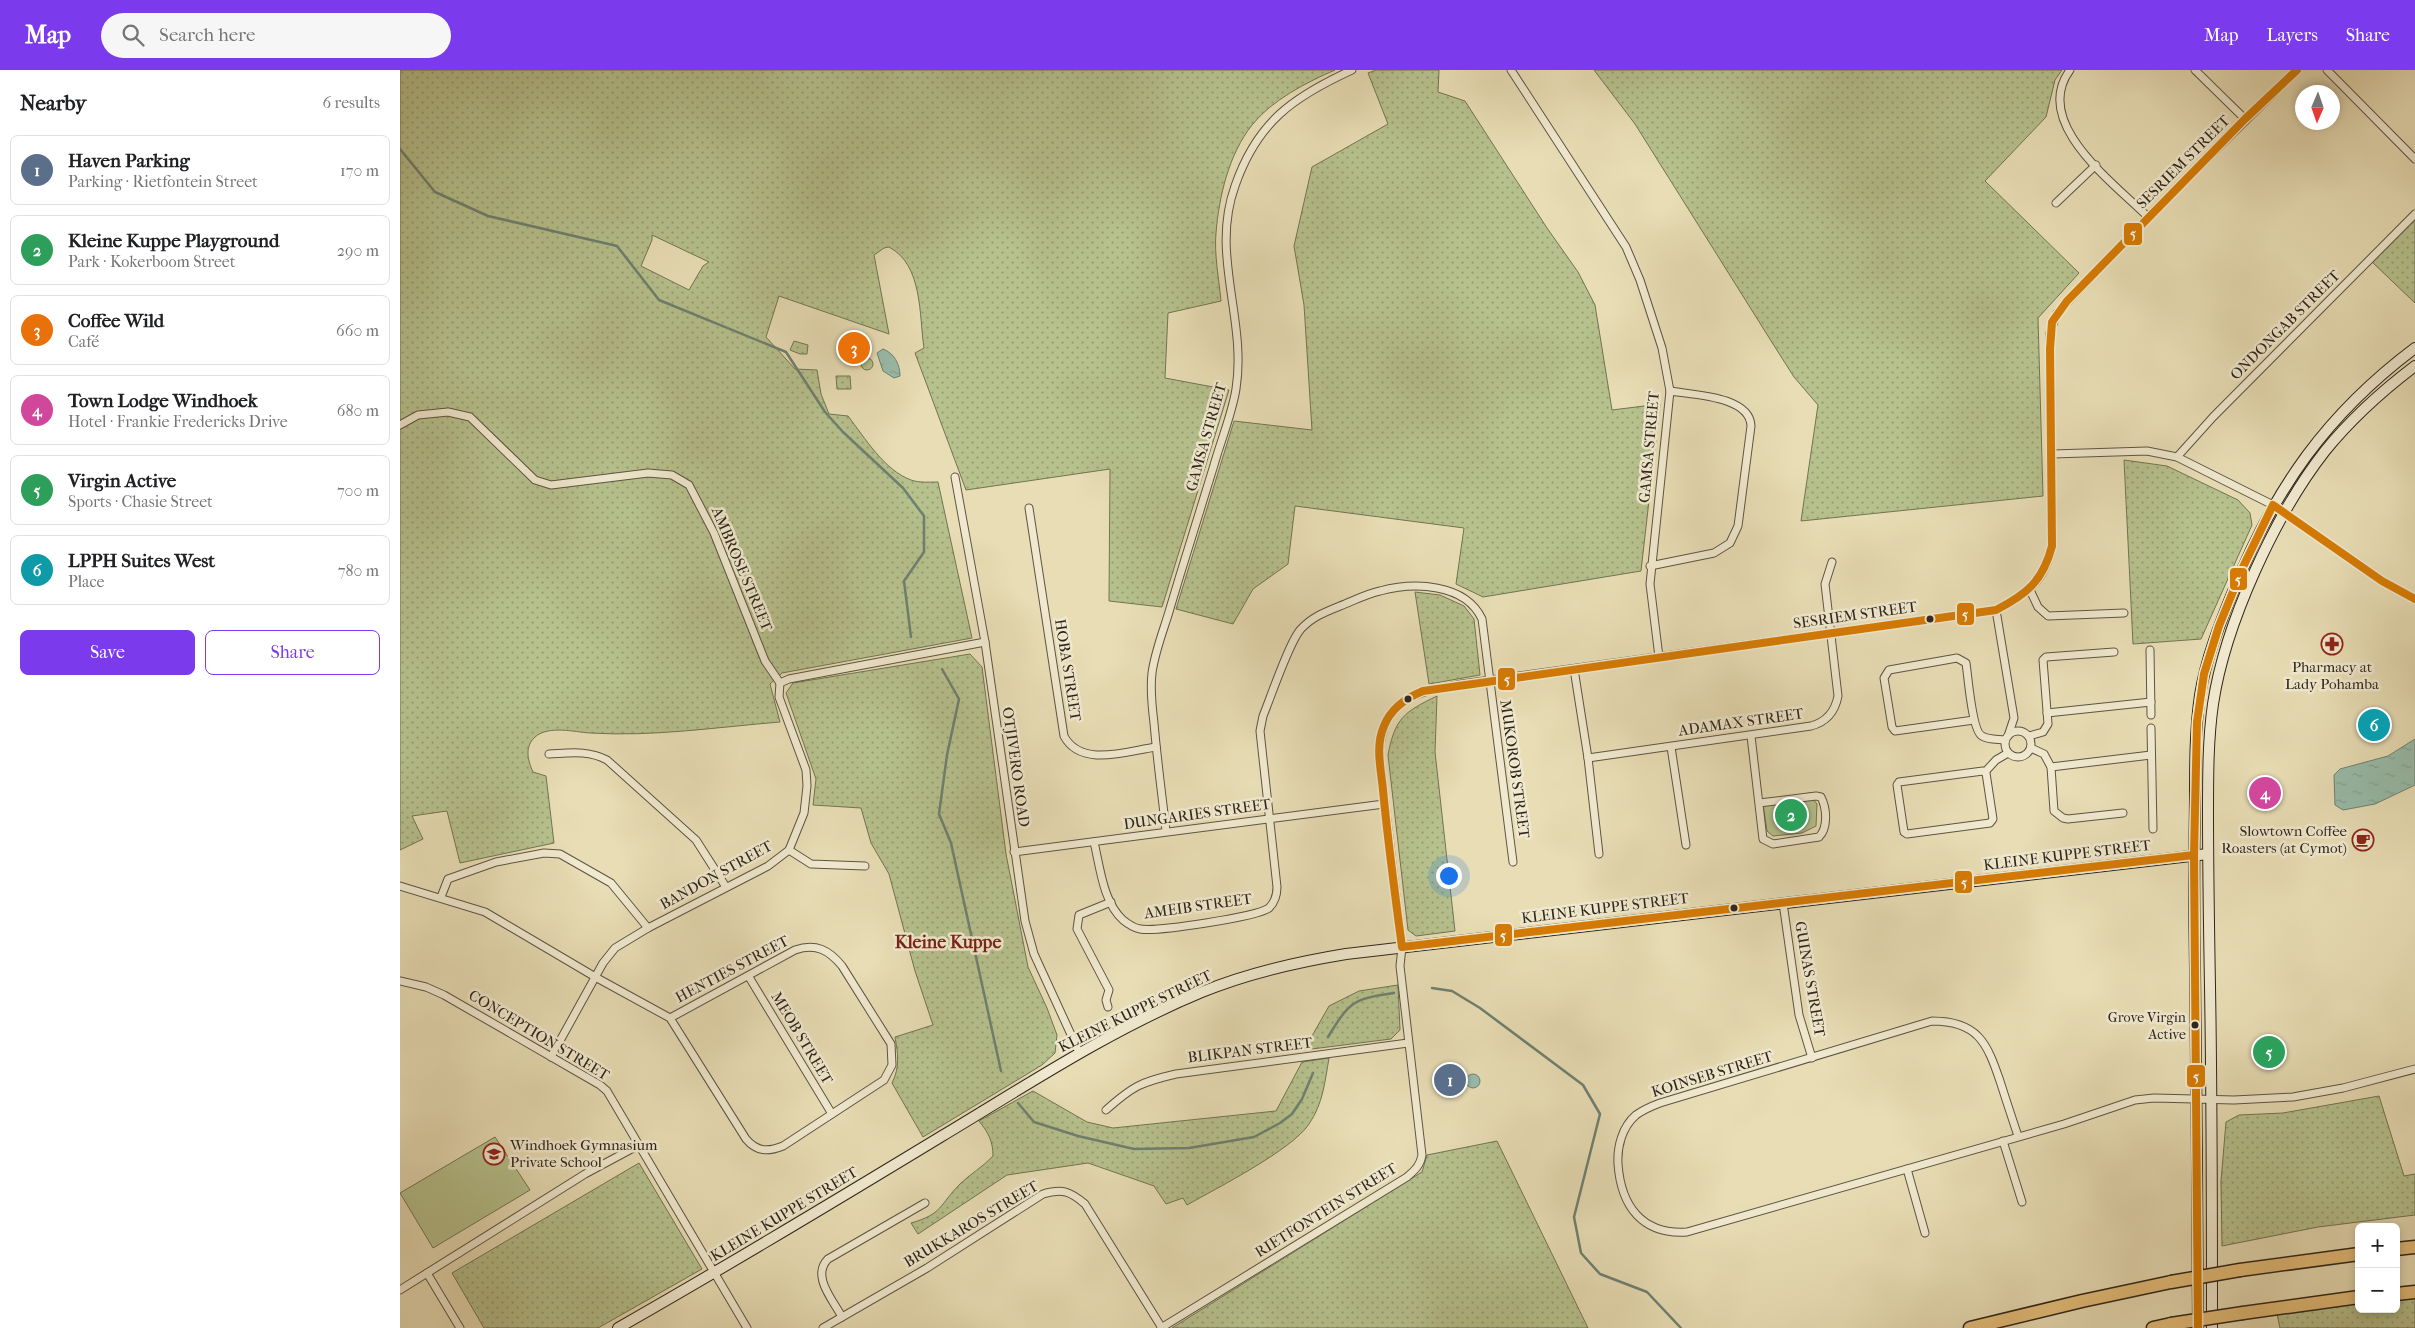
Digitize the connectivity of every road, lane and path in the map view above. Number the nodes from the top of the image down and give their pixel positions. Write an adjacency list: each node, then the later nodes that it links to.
1 (1352, 70): 46 (street, GAMSA STREET)
2 (1511, 70): 15 (street, GAMSA STREET)
3 (2070, 70): 9 (street)
4 (2195, 70): 7 (street)
5 (2297, 70): 7 (street, SESRIEM STREET)
6 (2327, 70): 8 (street)
7 (2245, 119): 12 (street, SESRIEM STREET)
8 (2415, 159)
9 (2096, 166): 10 (street); 12 (street)
10 (2056, 203)
11 (2415, 214): 18 (street, ONDONGAB STREET)
12 (2148, 217): 17 (street, SESRIEM STREET)
13 (2415, 348): 20 (main road)
14 (2415, 366): 22 (main road)
15 (1670, 391): 24 (street, GAMSA STREET); 24 (street)
16 (400, 425): 36 (street, AMBROSE STREET)
17 (2052, 454): 18 (street); 25 (street, SESRIEM STREET)
18 (2177, 457): 20 (street)
19 (955, 477): 30 (street, OTJIVERO ROAD)
20 (2273, 505): 22 (street); 67 (main road)
21 (1029, 508): 46 (street, HOBA STREET)
22 (2285, 512): 26 (street); 66 (main road)
23 (1832, 562): 29 (street, ADAMAX STREET)
24 (1650, 566): 33 (street, GAMSA STREET)
25 (2030, 590): 27 (street, SESRIEM STREET); 28 (street)
26 (2415, 599)
27 (1996, 610): 29 (street, SESRIEM STREET); 40 (street)
28 (2124, 613)
29 (1832, 632): 33 (street, SESRIEM STREET); 44 (street, ADAMAX STREET)
30 (985, 642): 36 (street); 64 (street, OTJIVERO ROAD)
31 (2150, 650): 37 (street)
32 (2114, 652): 38 (street)
33 (1659, 656): 34 (street, SESRIEM STREET)
34 (1574, 669): 35 (street, SESRIEM STREET); 52 (street)
35 (1489, 681): 56 (street, SESRIEM STREET); 58 (street, MUKOROB STREET); 68 (street, MUKOROB STREET)
36 (780, 683): 63 (street, BANDON STREET)
37 (2151, 702): 38 (street); 39 (street)
38 (2048, 713): 43 (street)
39 (2151, 715)
40 (2014, 718): 43 (street); 45 (street)
41 (1974, 720): 41 (street); 45 (street)
42 (2151, 728): 51 (street)
43 (2026, 734): 45 (street); 48 (street)
44 (1751, 736): 47 (street, ADAMAX STREET); 55 (street)
45 (2006, 738): 49 (street)
46 (1156, 747): 60 (street, GAMSA STREET)
47 (1671, 747): 52 (street, ADAMAX STREET); 62 (street)
48 (2031, 748): 49 (street); 53 (street)
49 (2008, 753): 54 (street)
50 (549, 754): 71 (street)
51 (2151, 755): 53 (street); 59 (street)
52 (1588, 758): 65 (street)
53 (2050, 767): 57 (street)
54 (1985, 772): 54 (street)
55 (1758, 803): 55 (street)
56 (1384, 804): 58 (street, DUNGARIES STREET); 76 (street, SESRIEM STREET)
57 (2123, 813)
58 (1270, 817): 60 (street, DUNGARIES STREET); 73 (street, AMEIB STREET)
59 (2153, 829)
60 (1166, 831): 61 (street, DUNGARIES STREET)
61 (1094, 842): 64 (street, DUNGARIES STREET); 73 (street, AMEIB STREET)
62 (1686, 845)
63 (789, 850): 69 (street); 71 (street, BANDON STREET)
64 (1014, 852): 83 (street, OTJIVERO ROAD)
65 (1599, 854)
66 (2208, 854): 67 (main road, KLEINE KUPPE STREET); 88 (main road)
67 (2194, 855): 74 (main road, KLEINE KUPPE STREET); 87 (main road)
68 (1513, 862)
69 (865, 866)
70 (400, 886): 72 (street, HENTIES STREET)
71 (726, 887): 75 (street, BANDON STREET)
72 (441, 897): 75 (street); 78 (street, HENTIES STREET)
73 (1111, 902): 80 (street)
74 (1783, 904): 76 (main road, KLEINE KUPPE STREET); 85 (street, GUINAS STREET)
75 (648, 928): 78 (street, BANDON STREET)
76 (1402, 947): 82 (street, RIETFONTEIN STREET); 83 (main road, KLEINE KUPPE STREET)
77 (749, 977): 81 (street, HENTIES STREET); 90 (street, MEOB STREET); 90 (street, HENTIES STREET)
78 (596, 978): 81 (street, HENTIES STREET); 84 (street, BANDON STREET)
79 (400, 980): 84 (street, CONCEPTION STREET)
80 (1108, 1007)
81 (670, 1018): 90 (street, HENTIES STREET)
82 (1408, 1043): 89 (street, BLIKPAN STREET); 112 (street, RIETFONTEIN STREET)
83 (1078, 1052): 101 (main road, KLEINE KUPPE STREET)
84 (551, 1057): 93 (street, CONCEPTION STREET)
85 (1812, 1058): 91 (street, KOINSEB STREET); 94 (street, KOINSEB STREET)
86 (2415, 1069): 88 (street, KOINSEB STREET)
87 (2196, 1099): 88 (street, KOINSEB STREET); 91 (street, KOINSEB STREET); 115 (main road)
88 (2212, 1099): 116 (main road)
89 (1106, 1110)
90 (832, 1114)
91 (2018, 1136): 92 (street, KOINSEB STREET)
92 (2003, 1141): 94 (street, KOINSEB STREET); 95 (street)
93 (639, 1145): 101 (street, CONCEPTION STREET); 102 (street)
94 (1907, 1169): 97 (street)
95 (2022, 1202)
96 (925, 1203): 107 (street)
97 (1925, 1233)
98 (2415, 1247): 99 (highway)
99 (2400, 1249)
100 (2355, 1255): 113 (highway, bridge)
101 (716, 1272): 109 (main road, KLEINE KUPPE STREET); 110 (street)
102 (427, 1274): 103 (street); 108 (street)
103 (400, 1290)
104 (2415, 1292): 105 (highway)
105 (2400, 1294)
106 (2355, 1298): 114 (highway, bridge)
107 (842, 1317): 111 (street, BRUKKAROS STREET); 112 (street, BRUKKAROS STREET)
108 (460, 1328)
109 (618, 1328)
110 (747, 1328)
111 (823, 1328)
112 (1161, 1328)
113 (1970, 1328)
114 (2153, 1328)
115 (2198, 1328)
116 (2212, 1328)

